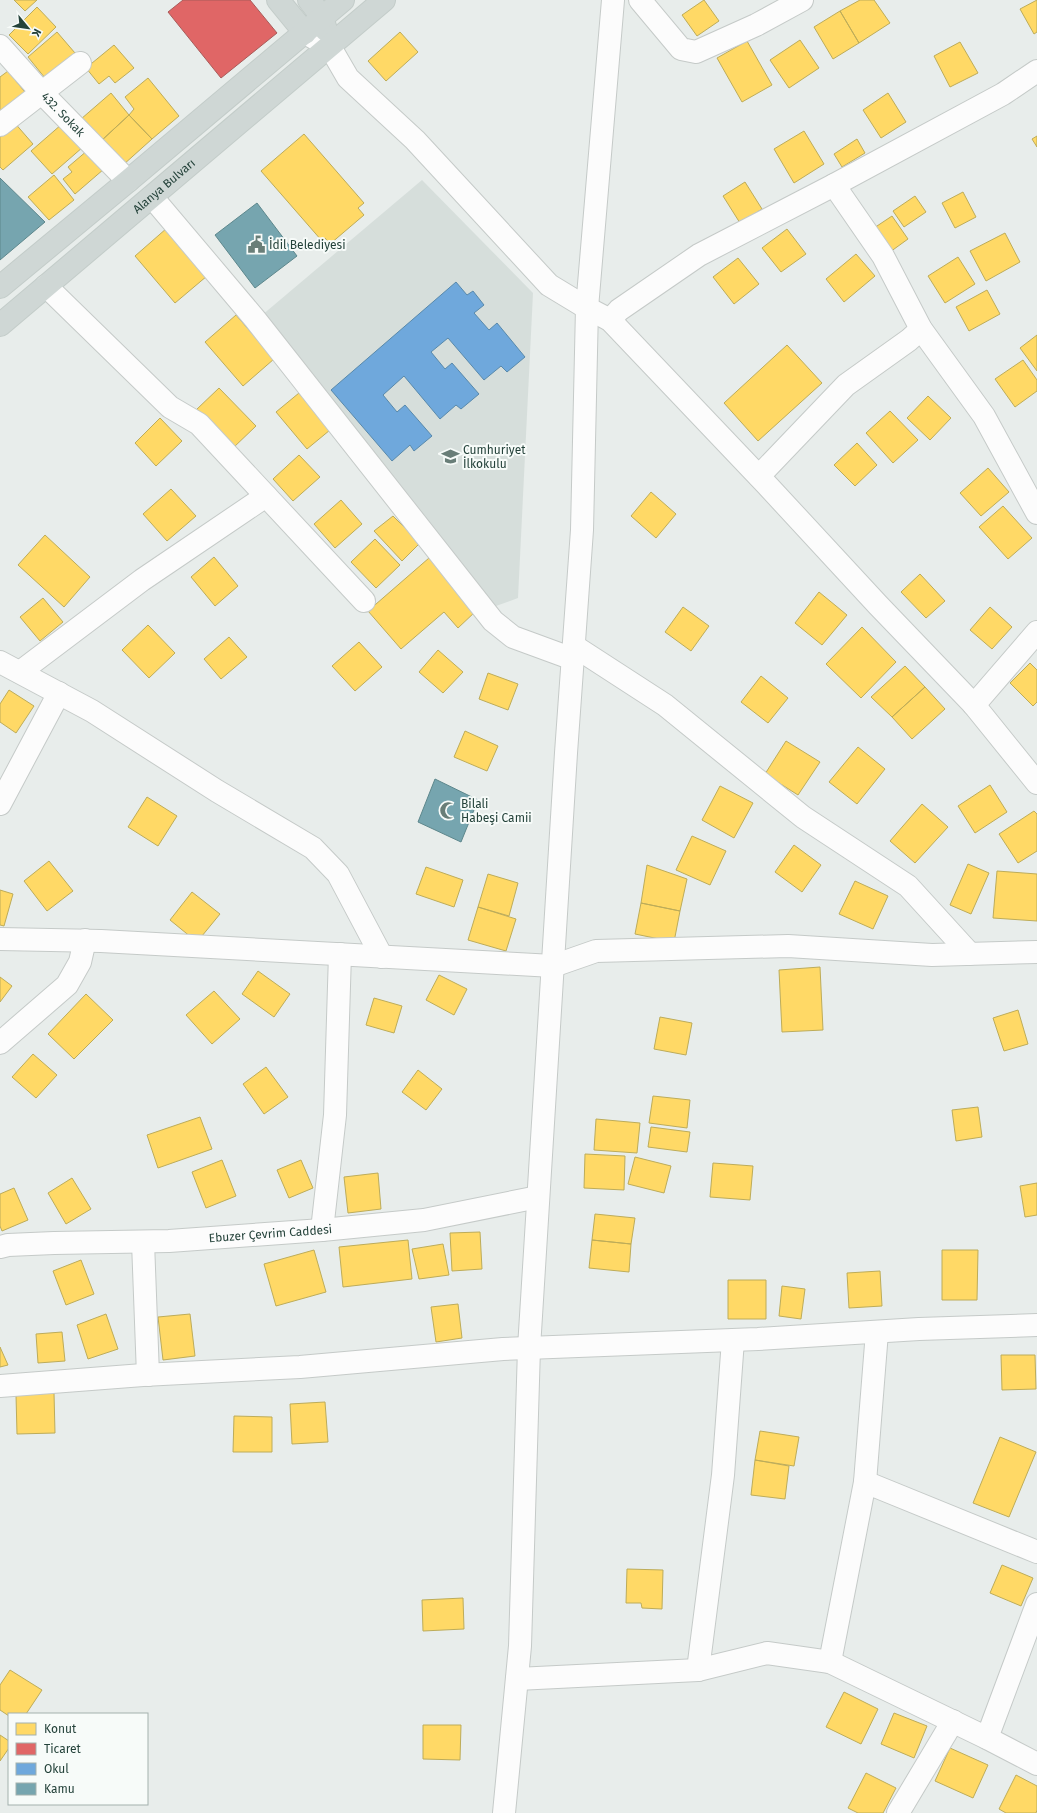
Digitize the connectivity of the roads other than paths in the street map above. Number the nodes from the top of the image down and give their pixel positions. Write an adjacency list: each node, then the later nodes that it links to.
1 (278, 0): 9 (main road)
2 (309, 0): 8 (main road)
3 (343, 0): 8 (main road)
4 (384, 0): 11 (main road, Alanya Bulvarı)
5 (613, 0): 21 (street)
6 (640, 0): 7 (street)
7 (802, 0)
8 (322, 17): 9 (main road); 11 (main road)
9 (305, 33): 11 (street); 16 (main road)
10 (0, 46): 14 (street, 432. Sokak)
11 (330, 47): 18 (main road, Alanya Bulvarı); 21 (street)
12 (80, 63): 14 (street)
13 (1037, 71): 17 (street)
14 (42, 93): 15 (street); 16 (street, 432. Sokak)
15 (0, 125)
16 (128, 182): 19 (main road)
17 (834, 186): 22 (street); 24 (street)
18 (152, 197): 20 (main road, Alanya Bulvarı); 30 (street)
19 (1, 285)
20 (46, 286): 23 (main road, Alanya Bulvarı); 26 (street)
21 (587, 308): 22 (street); 30 (street)
22 (610, 320): 25 (street)
23 (0, 325)
24 (921, 329): 25 (street); 27 (street)
25 (759, 476): 34 (street)
26 (266, 496): 28 (street); 32 (street)
27 (1036, 508)
28 (364, 601)
29 (1037, 632): 34 (street)
30 (574, 653): 41 (street); 43 (street)
31 (0, 662): 32 (street)
32 (20, 672): 33 (street)
33 (59, 693): 36 (street); 42 (street)
34 (974, 704): 35 (street)
35 (1037, 783)
36 (0, 804)
37 (0, 938): 38 (street)
38 (85, 940): 40 (street); 44 (street)
39 (1037, 952): 41 (street)
40 (340, 954): 42 (street); 46 (street)
41 (970, 954): 43 (street)
42 (382, 956): 43 (street)
43 (553, 966): 45 (street)
44 (0, 1043)
45 (538, 1197): 46 (street, Ebuzer Çevrim Caddesi); 52 (street)
46 (322, 1230): 47 (street, Ebuzer Çevrim Caddesi)
47 (143, 1242): 48 (street, Ebuzer Çevrim Caddesi); 53 (street)
48 (0, 1247)
49 (1037, 1325): 50 (street)
50 (877, 1332): 51 (street); 55 (street)
51 (733, 1340): 52 (street); 59 (street)
52 (529, 1348): 53 (street); 60 (street)
53 (148, 1375): 54 (street)
54 (0, 1386)
55 (865, 1482): 56 (street); 58 (street)
56 (1037, 1552)
57 (1037, 1604): 62 (street)
58 (830, 1662): 59 (street); 61 (street)
59 (698, 1670): 60 (street)
60 (517, 1679): 64 (street)
61 (953, 1721): 62 (street); 65 (street)
62 (987, 1738): 63 (street)
63 (1037, 1764)
64 (504, 1813)
65 (898, 1813)

